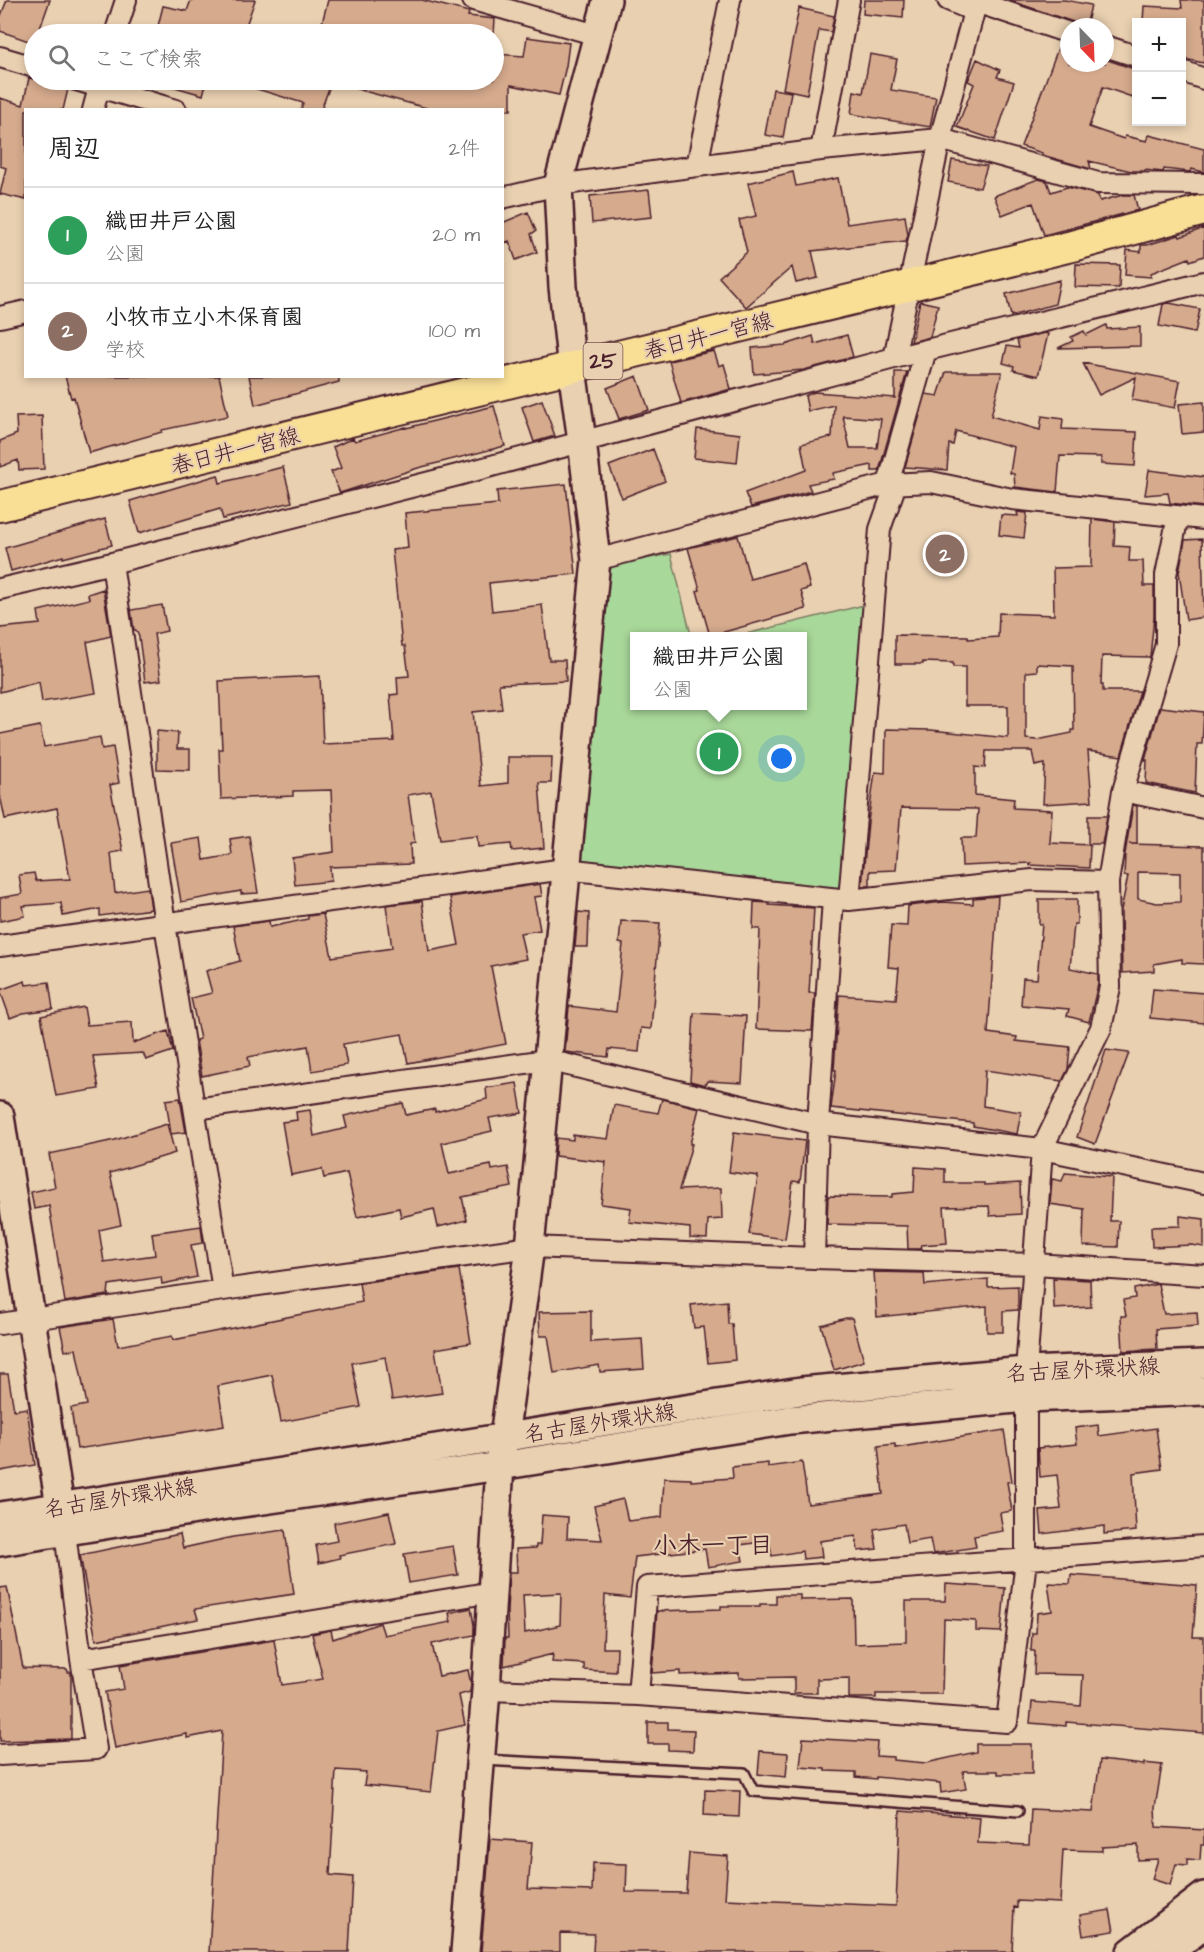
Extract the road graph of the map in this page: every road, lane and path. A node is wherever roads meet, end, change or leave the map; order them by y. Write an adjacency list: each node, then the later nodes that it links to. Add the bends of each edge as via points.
1 (126, 0): 8 (street)
2 (473, 0): 10 (street)
3 (607, 0): 10 (street)
4 (730, 0): 23 (street)
5 (849, 0): 22 (street)
6 (948, 0): 7 (street)
7 (976, 4): 9 (street); 21 (street)
8 (118, 24)
9 (1060, 30)
10 (597, 35): 25 (street)
11 (1114, 49): 12 (street)
12 (1132, 54)
13 (0, 57): 14 (street)
14 (24, 65)
15 (1185, 72): 16 (street)
16 (1204, 79)
17 (98, 90): 19 (street)
18 (120, 90): 20 (street)
19 (94, 108)
20 (170, 108)
21 (940, 139): 22 (street); 24 (street, via 1098,183); 29 (street)
22 (820, 150): 23 (street)
23 (697, 166): 25 (street)
24 (1204, 184)
25 (558, 185): 26 (street); 34 (street)
26 (504, 198)
27 (1204, 210): 29 (main road, 春日井一宮線 / 25)
28 (1204, 282): 32 (street)
29 (910, 285): 33 (street); 34 (main road, 春日井一宮線 / 25)
30 (24, 311): 31 (street)
31 (0, 317)
32 (926, 350): 33 (street); 36 (street)
33 (894, 358): 35 (street)
34 (572, 369): 35 (street); 37 (main road, 春日井一宮線 / 25)
35 (582, 441): 40 (street); 41 (street)
36 (892, 484): 38 (street, via 932,482 1012,499); 40 (street); 47 (street, via 880,529)
37 (0, 506)
38 (1178, 516): 39 (street); 43 (street, via 1166,575 1166,644)
39 (1204, 519)
40 (596, 560): 45 (street)
41 (112, 562): 42 (street); 48 (street)
42 (0, 589)
43 (1123, 791): 44 (street); 46 (street)
44 (1204, 808)
45 (565, 869): 47 (street); 48 (street); 50 (street)
46 (1108, 882): 47 (street, via 1032,880); 54 (street, via 1110,987 1101,1028)
47 (841, 899): 52 (street)
48 (165, 924): 49 (street); 51 (street)
49 (0, 946)
50 (547, 1060): 51 (street); 52 (street); 56 (street)
51 (195, 1109): 60 (street)
52 (818, 1124): 54 (street); 57 (street)
53 (1, 1132): 61 (street)
54 (1042, 1149): 55 (street); 58 (street)
55 (1204, 1183)
56 (530, 1247): 57 (street); 60 (street); 67 (street)
57 (814, 1258): 58 (street)
58 (1035, 1264): 59 (street); 64 (street)
59 (1204, 1275)
60 (223, 1290): 61 (street)
61 (33, 1319): 62 (street); 70 (street)
62 (0, 1324)
63 (1204, 1364): 64 (street, 名古屋外環状線)
64 (1026, 1371): 67 (street, 名古屋外環状線, via 801,1391)
65 (1204, 1391): 66 (street, 名古屋外環状線)
66 (1026, 1398): 68 (street, 名古屋外環状線, via 790,1420); 73 (street)
67 (504, 1437): 68 (street); 70 (street, 名古屋外環状線)
68 (500, 1466): 70 (street, 名古屋外環状線, via 220,1506); 74 (street)
69 (0, 1516): 70 (street, 名古屋外環状線)
70 (62, 1519): 71 (street, 名古屋外環状線); 75 (street)
71 (0, 1542)
72 (1204, 1546): 73 (street)
73 (1026, 1560): 77 (street, via 647,1587); 77 (street, via 1007,1722)
74 (493, 1592): 75 (street); 76 (street)
75 (81, 1659): 78 (street, via 96,1749)
76 (486, 1690): 77 (street); 79 (street)
77 (638, 1695)
78 (0, 1755)
79 (480, 1759): 80 (lane, via 744,1773 753,1791); 83 (street)
80 (1018, 1811)
81 (1204, 1896): 84 (street)
82 (1204, 1925): 85 (street)
83 (465, 1952)
84 (1131, 1952)
85 (1169, 1952)

